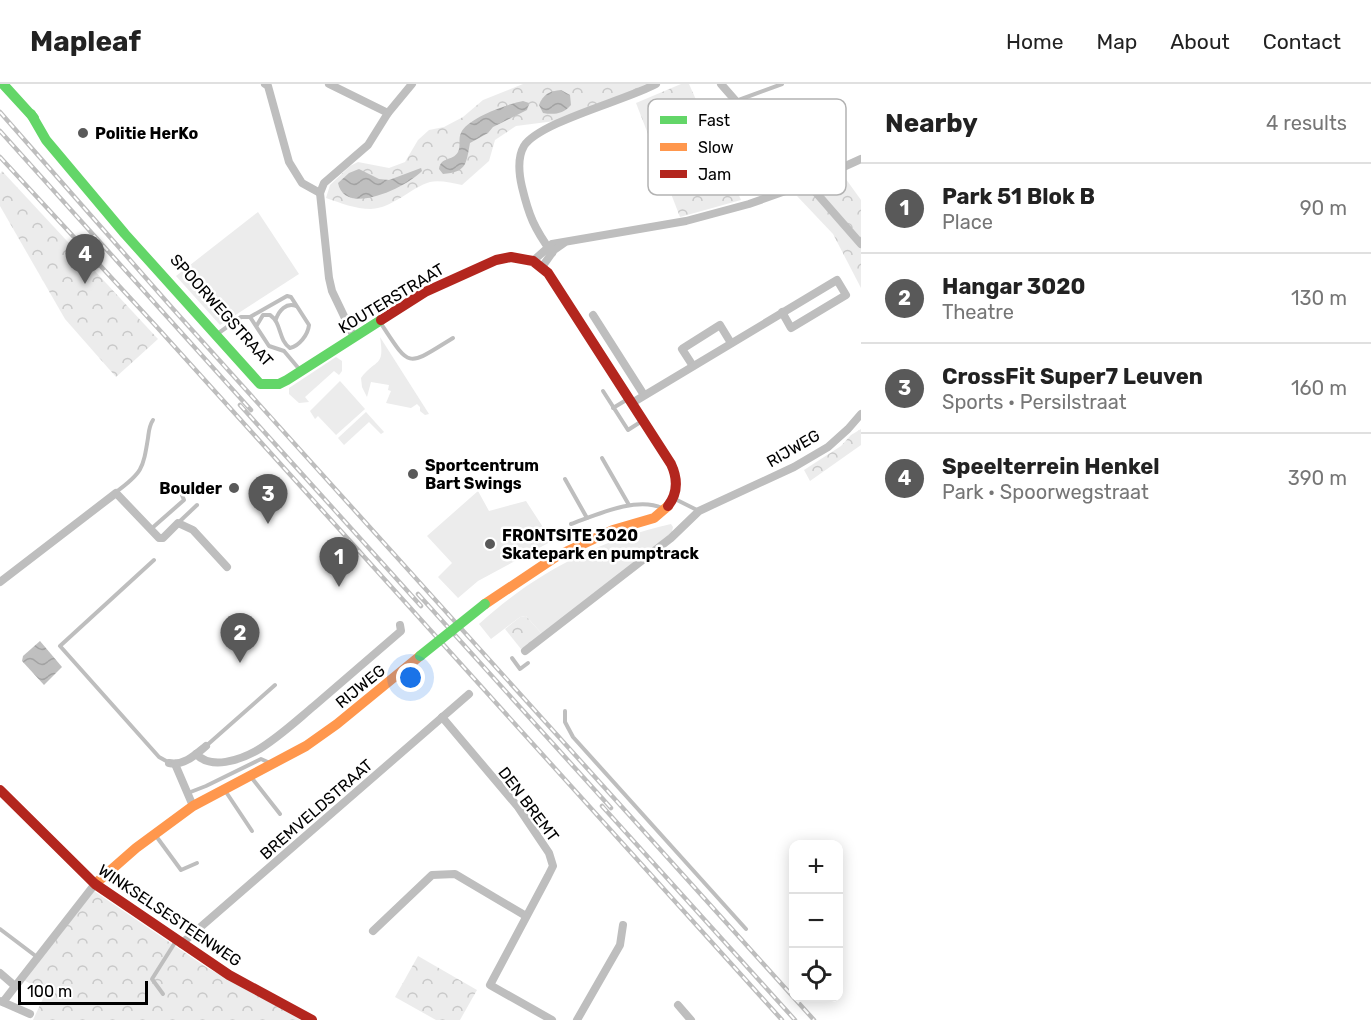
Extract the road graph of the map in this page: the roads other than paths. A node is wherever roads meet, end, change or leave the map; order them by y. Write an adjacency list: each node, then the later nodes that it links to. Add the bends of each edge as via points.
1 (3, 84): 26 (street, SPOORWEGSTRAAT, via 125,234)
2 (329, 84): 10 (street)
3 (412, 84): 10 (street)
4 (656, 84): 17 (street, via 535,135 520,153 529,217)
5 (721, 84): 8 (street)
6 (782, 84): 9 (lane)
7 (268, 85): 13 (street, via 289,162 302,183)
8 (734, 99)
9 (744, 99)
10 (388, 113): 13 (street, via 368,145 324,183)
11 (861, 159): 12 (street)
12 (846, 166)
13 (320, 193): 27 (street, via 332,291)
14 (774, 195): 17 (street, via 686,221 568,240)
15 (818, 195): 16 (street)
16 (861, 244)
17 (550, 250): 18 (street)
18 (537, 264): 24 (street, KOUTERSTRAAT, via 519,257 496,260 433,288); 35 (street, via 552,278)
19 (297, 306): 22 (lane, via 287,296); 23 (lane, via 287,306); 23 (lane, via 309,325 306,335 294,347 287,347)
20 (782, 312): 20 (street, via 837,280 846,295 791,328); 29 (street)
21 (593, 315): 34 (street)
22 (250, 317): 25 (lane); 26 (lane, via 241,317)
23 (276, 319): 25 (lane, via 263,315)
24 (379, 321): 27 (street, KOUTERSTRAAT); 28 (lane, via 402,356 409,359 418,360)
25 (257, 325): 31 (lane, via 269,346 291,356)
26 (218, 335): 32 (street, SPOORWEGSTRAAT, via 254,379 260,384)
27 (354, 337): 31 (street, KOUTERSTRAAT)
28 (453, 338)
29 (731, 344): 30 (street); 30 (street, via 720,325 682,349)
30 (693, 366): 34 (street)
31 (301, 371): 32 (street, KOUTERSTRAAT, via 279,384)
32 (271, 384)
33 (603, 391): 36 (lane)
34 (644, 395): 35 (street)
35 (630, 401): 36 (lane); 39 (street)
36 (613, 408): 39 (lane, via 628,430)
37 (861, 414): 48 (street, RIJWEG, via 828,447)
38 (153, 420): 42 (lane, via 142,468)
39 (643, 421): 44 (street, via 674,471)
40 (602, 458): 46 (lane)
41 (565, 479): 49 (lane)
42 (116, 493): 52 (street); 55 (street)
43 (182, 495): 52 (lane, via 184,500)
44 (674, 499): 47 (street, RIJWEG); 48 (lane)
45 (197, 505): 50 (lane)
46 (629, 505): 47 (lane, via 655,505); 49 (lane)
47 (665, 510): 67 (street, RIJWEG, bridge, via 651,519 581,544 531,571 337,724)
48 (699, 511): 57 (street, via 672,538)
49 (587, 518): 51 (lane)
50 (178, 523): 52 (street, via 162,538); 54 (street, via 193,530)
51 (571, 524)
52 (151, 529)
53 (154, 560): 66 (lane, via 60,646 159,757)
54 (227, 567)
55 (0, 582)
56 (400, 625): 65 (street, via 401,631 256,751 216,764)
57 (525, 651)
58 (512, 658): 59 (lane, via 520,669)
59 (528, 663)
60 (275, 685): 64 (lane)
61 (468, 694): 63 (street, BREMVELDSTRAAT)
62 (565, 711): 81 (lane, via 565,722 573,737)
63 (442, 717): 78 (street, DEN BREMT, via 518,807 549,854 552,866); 83 (street, BREMVELDSTRAAT)
64 (206, 746): 65 (street)
65 (196, 754): 66 (street, via 186,762)
66 (172, 764): 71 (street)
67 (274, 764): 68 (street, RIJWEG); 71 (lane, via 261,759)
68 (251, 777): 70 (street, RIJWEG); 73 (lane)
69 (0, 790): 77 (street, WINKSELSESTEENWEG)
70 (225, 790): 72 (street, RIJWEG); 74 (lane)
71 (188, 793): 72 (street)
72 (193, 807): 75 (street, RIJWEG)
73 (280, 814)
74 (252, 831)
75 (155, 834): 76 (lane, via 181,870); 77 (street, RIJWEG)
76 (197, 863)
77 (95, 884): 83 (street, WINKSELSESTEENWEG); 84 (street)
78 (526, 916): 82 (street, via 455,874 432,875); 92 (street, DEN BREMT, via 490,985)
79 (623, 925): 93 (street, via 620,945)
80 (0, 929): 84 (lane)
81 (746, 929)
82 (373, 931)
83 (179, 942): 87 (lane, via 152,979); 91 (street, WINKSELSESTEENWEG, via 229,975)
84 (37, 957): 86 (street)
85 (0, 973): 86 (street)
86 (15, 986): 88 (street)
87 (163, 994)
88 (1, 1002): 90 (street)
89 (678, 1005): 94 (street)
90 (30, 1014)
91 (312, 1020)
92 (552, 1020)
93 (577, 1020)
94 (691, 1020)

